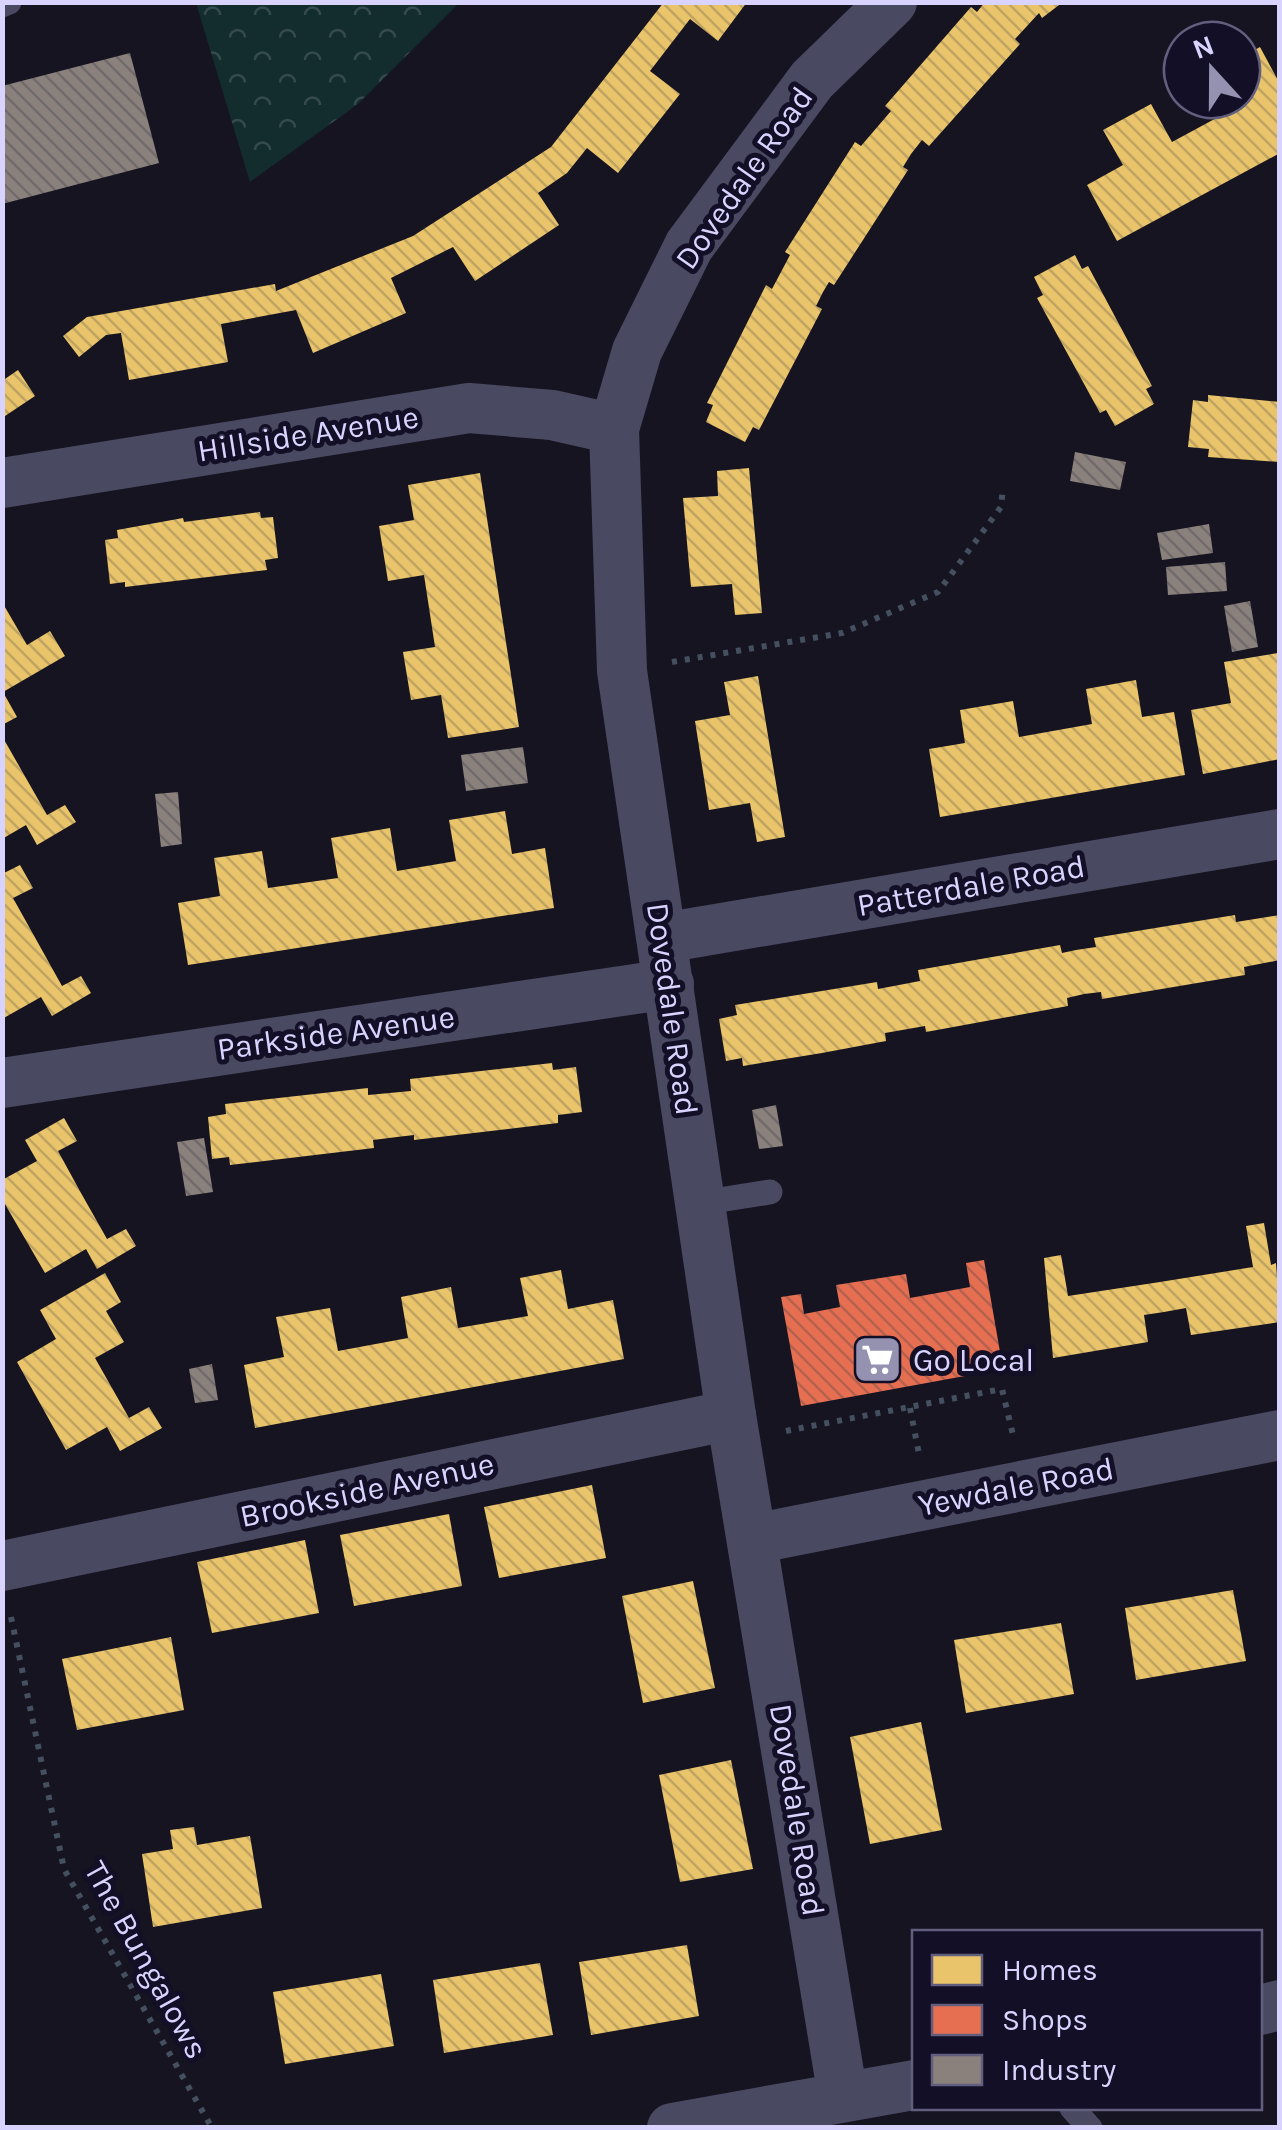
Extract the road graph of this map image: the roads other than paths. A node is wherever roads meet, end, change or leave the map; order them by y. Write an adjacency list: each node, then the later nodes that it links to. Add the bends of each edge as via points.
1 (892, 2): 2 (street, Dovedale Road, via 812,80 689,246 638,350)
2 (614, 429): 3 (street, Hillside Avenue, via 469,408); 5 (street, Dovedale Road, via 622,670)
3 (2, 483)
4 (1280, 834): 5 (street, Patterdale Road)
5 (666, 961): 6 (street, Parkside Avenue); 8 (street, Dovedale Road)
6 (2, 1083)
7 (770, 1192): 8 (lane)
8 (700, 1202): 9 (street, Dovedale Road)
9 (733, 1428): 11 (street, Dovedale Road); 12 (street, Brookside Avenue)
10 (1280, 1435): 11 (street, Yewdale Road)
11 (753, 1539): 14 (street, Dovedale Road)
12 (2, 1566)
13 (912, 2085): 14 (street)
14 (843, 2097): 15 (street)
15 (672, 2128)

